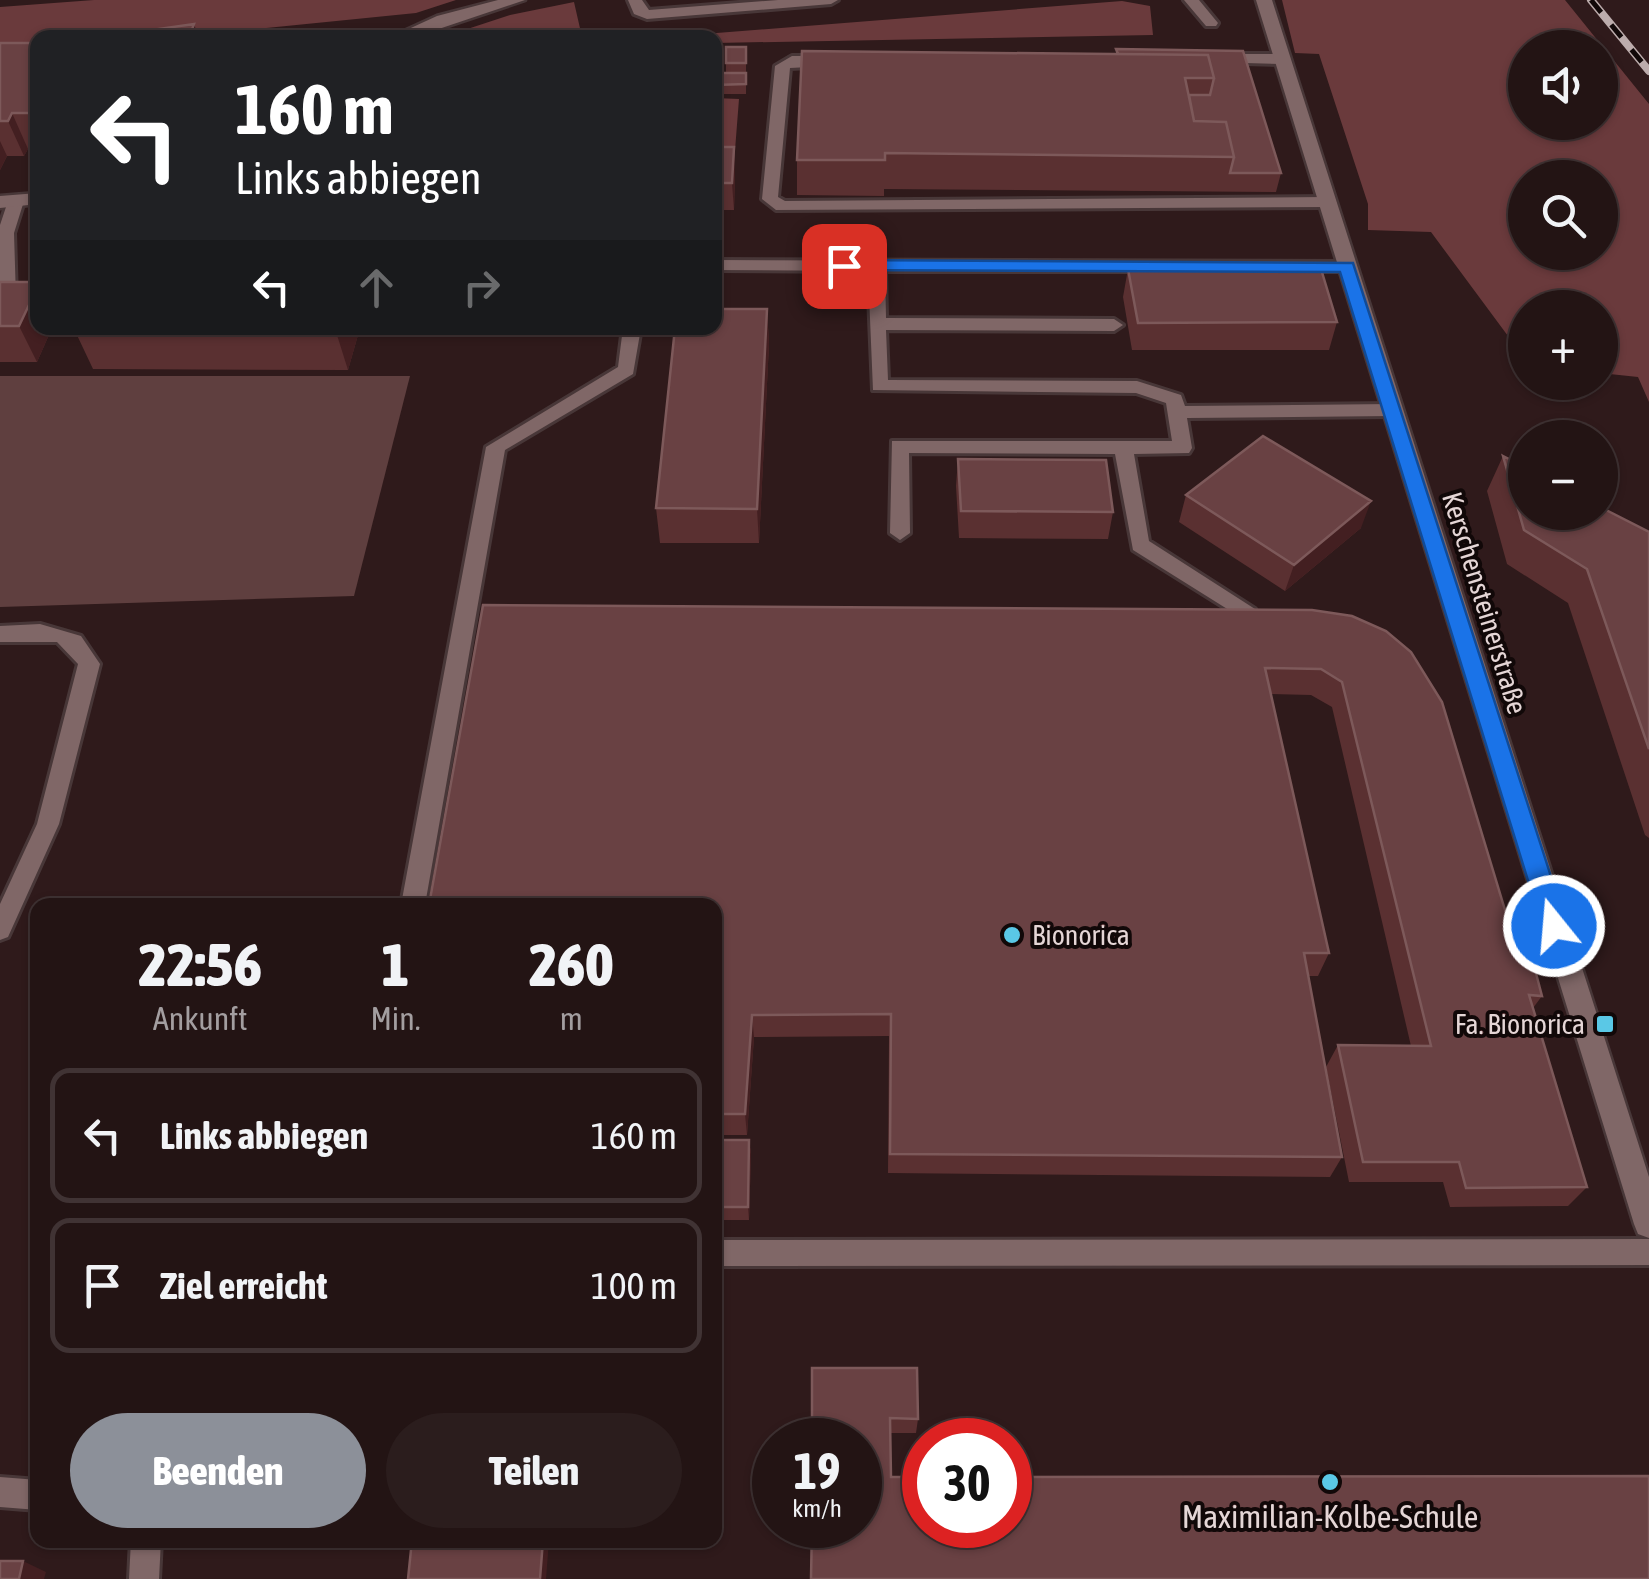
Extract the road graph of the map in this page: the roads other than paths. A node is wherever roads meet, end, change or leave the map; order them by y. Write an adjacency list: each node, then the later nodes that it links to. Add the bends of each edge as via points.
1 (517, 0): 7 (street)
2 (635, 0): 3 (lane, via 647,15)
3 (831, 0)
4 (1191, 0): 6 (lane)
5 (1264, 0): 9 (street, Kerschensteinerstraße)
6 (1211, 24)
7 (417, 30)
8 (1190, 59): 9 (lane)
9 (1282, 59): 12 (street, Kerschensteinerstraße)
10 (852, 61): 12 (lane, via 783,66 772,202)
11 (8, 201): 16 (lane)
12 (1327, 202): 15 (street, Kerschensteinerstraße)
13 (722, 265): 14 (lane)
14 (876, 266): 15 (lane); 17 (lane)
15 (1347, 267): 20 (street, Kerschensteinerstraße)
16 (7, 298)
17 (877, 324): 18 (lane); 21 (lane, via 878,386 1137,387 1174,399)
18 (1114, 325)
19 (631, 335): 26 (lane, via 627,370 496,448)
20 (1392, 410): 21 (lane); 28 (street, Kerschensteinerstraße)
21 (1177, 412): 22 (lane, via 1182,448)
22 (1123, 448): 23 (lane, via 899,446); 24 (lane, via 1140,545)
23 (900, 533)
24 (1248, 614)
25 (0, 634): 27 (lane, via 65,635 82,645 89,664 48,824)
26 (414, 898)
27 (0, 930)
28 (1649, 1224)
29 (1649, 1252): 30 (lane)
30 (722, 1253)
31 (0, 1492): 32 (lane)
32 (30, 1494)
33 (146, 1548): 34 (lane)
34 (144, 1579)

